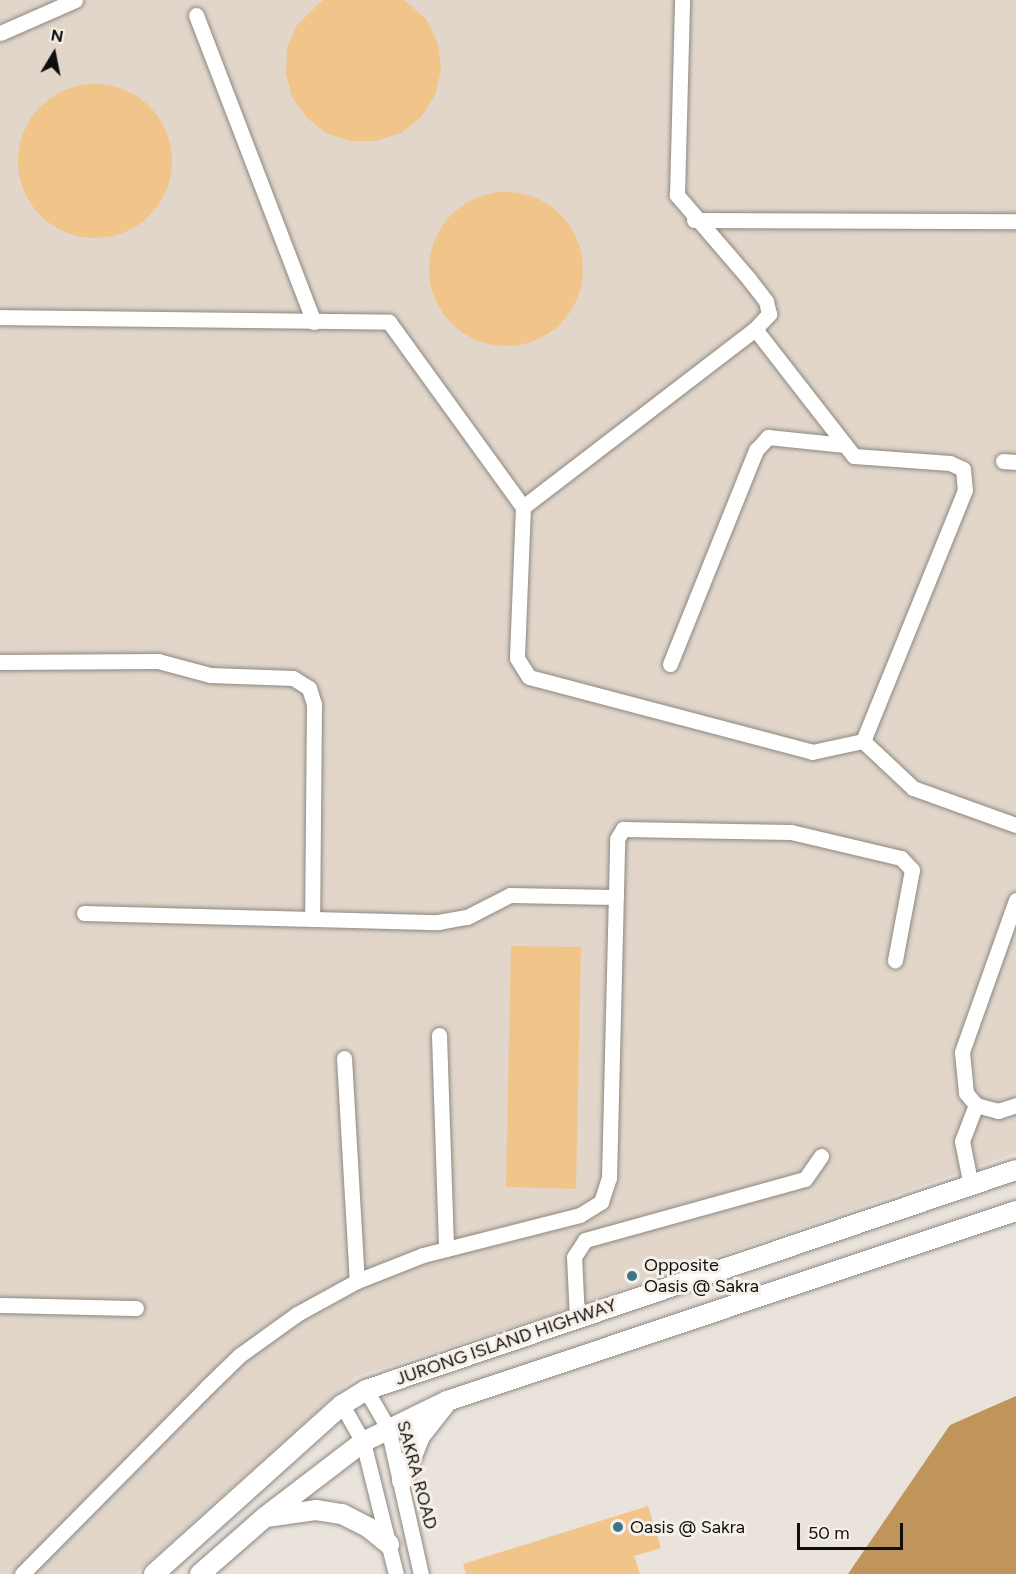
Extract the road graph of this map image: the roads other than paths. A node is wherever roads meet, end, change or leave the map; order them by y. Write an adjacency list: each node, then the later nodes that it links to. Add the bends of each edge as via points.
1 (75, 0): 4 (street)
2 (682, 0): 5 (street, via 676,188 680,202)
3 (196, 15): 8 (street)
4 (0, 33)
5 (694, 220): 6 (street); 9 (street, via 766,301 769,314)
6 (1016, 221)
7 (0, 317): 8 (street)
8 (314, 322): 11 (street, via 388,322)
9 (755, 329): 10 (street); 11 (street)
10 (845, 445): 13 (street, via 768,437 756,450); 14 (street, via 854,456 950,463 963,469 965,490)
11 (523, 507): 14 (street, via 517,658 529,677 812,752)
12 (0, 662): 19 (street, via 158,661 210,675 294,678 309,688 314,704)
13 (670, 664)
14 (863, 741): 15 (street, via 913,788)
15 (1016, 825)
16 (616, 897): 19 (street, via 510,896 454,921); 20 (street, via 617,838 623,829 809,834 901,858 911,865); 29 (street, via 609,1178 605,1193 595,1208 580,1215)
17 (1016, 900): 23 (street, via 962,1045 966,1093)
18 (84, 913): 19 (street)
19 (312, 919)
20 (895, 960)
21 (439, 1035): 29 (street)
22 (344, 1058): 30 (street)
23 (976, 1105): 24 (street, via 998,1111); 27 (street, via 962,1141)
24 (1016, 1105)
25 (821, 1156): 33 (street, via 805,1179 585,1240 574,1257)
26 (1016, 1170): 27 (main road, JURONG ISLAND HIGHWAY)
27 (970, 1186): 33 (main road, JURONG ISLAND HIGHWAY)
28 (1016, 1211): 35 (main road, JURONG ISLAND HIGHWAY)
29 (446, 1249): 30 (street)
30 (357, 1281): 42 (street, via 297,1314 240,1355)
31 (0, 1305): 32 (street)
32 (136, 1308)
33 (577, 1318): 34 (main road, JURONG ISLAND HIGHWAY)
34 (366, 1390): 36 (main road, JURONG ISLAND HIGHWAY); 37 (street, SAKRA ROAD)
35 (447, 1401): 37 (main road, JURONG ISLAND HIGHWAY); 39 (main road, via 420,1436)
36 (342, 1405): 38 (street); 43 (main road, JURONG ISLAND HIGHWAY)
37 (388, 1428): 38 (main road, JURONG ISLAND HIGHWAY); 39 (street, SAKRA ROAD)
38 (363, 1442): 40 (main road, JURONG ISLAND HIGHWAY); 41 (street)
39 (402, 1481): 46 (street, SAKRA ROAD)
40 (265, 1517): 41 (main road, via 316,1510 342,1514); 44 (main road, JURONG ISLAND HIGHWAY)
41 (389, 1544): 45 (street)
42 (22, 1574)
43 (154, 1574)
44 (200, 1574)
45 (396, 1574)
46 (421, 1574)

